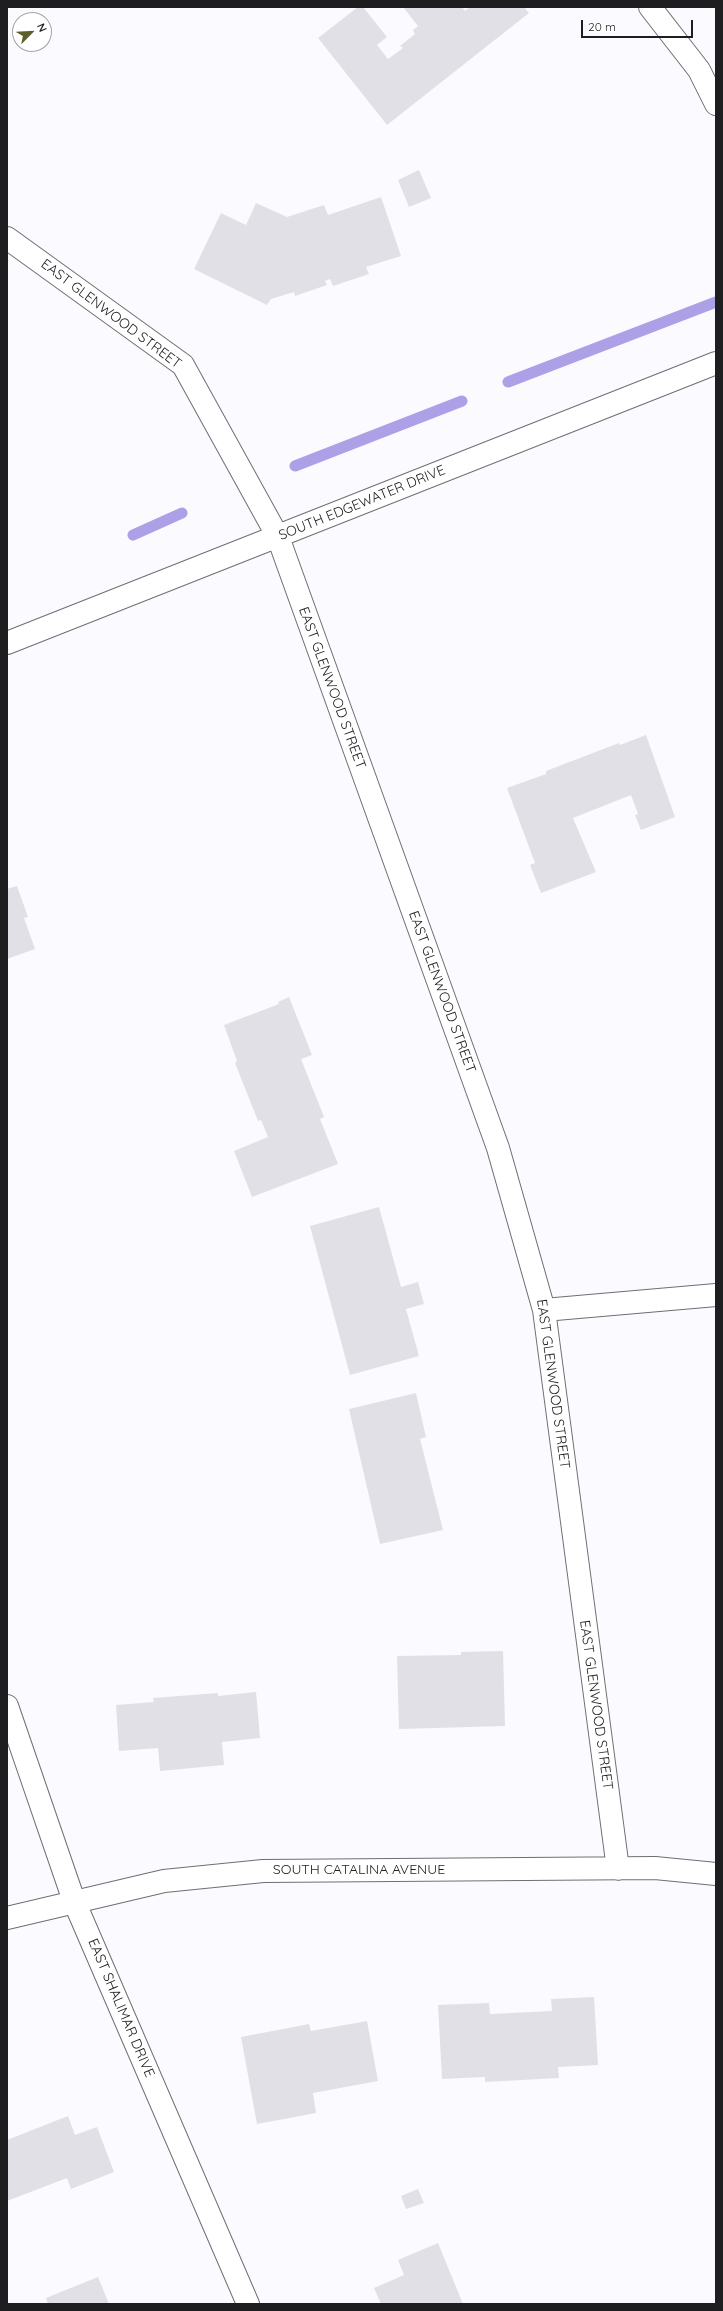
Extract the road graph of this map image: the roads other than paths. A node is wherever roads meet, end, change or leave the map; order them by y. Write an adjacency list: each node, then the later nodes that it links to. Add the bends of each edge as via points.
1 (650, 7): 2 (street, via 699,70)
2 (716, 104)
3 (7, 238): 5 (street, EAST GLENWOOD STREET, via 183,365)
4 (716, 363): 5 (street, SOUTH EDGEWATER DRIVE)
5 (278, 537): 6 (street, SOUTH EDGEWATER DRIVE); 8 (street, EAST GLENWOOD STREET, via 498,1148)
6 (7, 643)
7 (716, 1295): 8 (street)
8 (544, 1310): 10 (street, EAST GLENWOOD STREET)
9 (7, 1706): 12 (street, EAST SHALIMAR DRIVE)
10 (618, 1869): 11 (street, SOUTH CATALINA AVENUE, via 655,1868); 12 (street, SOUTH CATALINA AVENUE, via 263,1871 164,1881)
11 (716, 1874)
12 (74, 1901): 13 (street, SOUTH CATALINA AVENUE); 14 (street, EAST SHALIMAR DRIVE)
13 (7, 1918)
14 (248, 2304)

